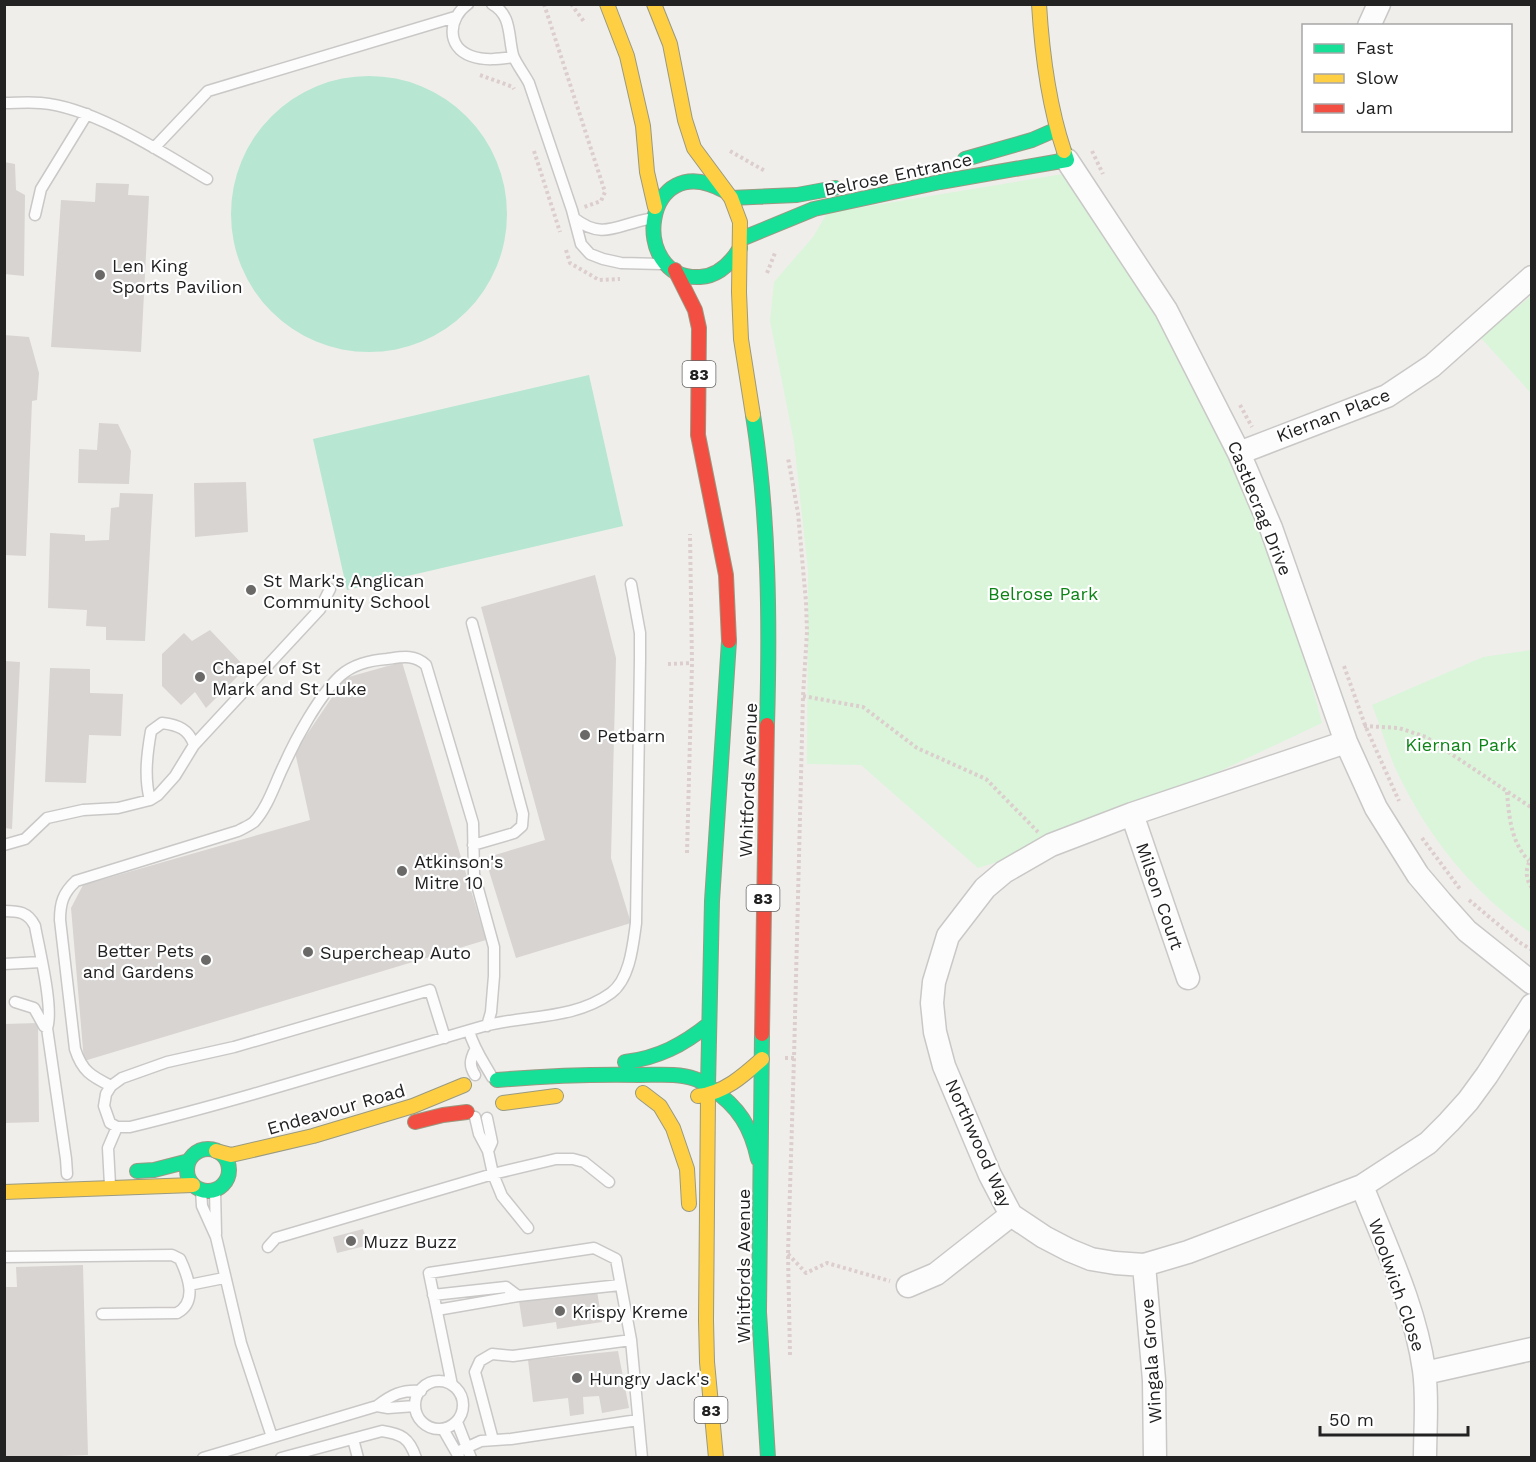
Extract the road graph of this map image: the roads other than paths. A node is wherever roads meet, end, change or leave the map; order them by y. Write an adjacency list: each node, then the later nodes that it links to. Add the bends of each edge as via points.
1 (468, 4): 7 (lane)
2 (492, 4): 9 (lane, via 507,21)
3 (608, 4): 19 (main road, Whitfords Avenue / 83, via 627,56 640,110)
4 (654, 4): 18 (main road, Whitfords Avenue / 83, via 670,44 682,110 694,148)
5 (1039, 4): 12 (main road, Castlecrag Drive, via 1042,59)
6 (1379, 4): 8 (street)
7 (455, 17): 9 (lane, via 453,35 462,51 487,59); 13 (lane, via 208,91)
8 (1370, 24)
9 (513, 57): 21 (lane, via 529,83)
10 (4, 104): 11 (lane, via 43,103)
11 (87, 114): 13 (lane); 20 (lane, via 42,189)
12 (1055, 130): 14 (main road, Castlecrag Drive); 15 (main road, Belrose Entrance)
13 (154, 148): 16 (lane)
14 (1067, 160): 22 (main road, Belrose Entrance, via 814,209); 25 (street, Castlecrag Drive, via 1166,310)
15 (947, 164)
16 (207, 179)
17 (845, 186): 18 (main road, Belrose Entrance, via 796,195)
18 (728, 195): 19 (main road, via 715,185 691,182 668,191); 22 (main road, Whitfords Avenue / 83, via 740,222)
19 (654, 213): 21 (lane, via 605,231 585,227); 23 (main road, Whitfords Avenue / 83, via 655,242)
20 (35, 214)
21 (573, 214): 23 (lane, via 581,244 590,254 621,263)
22 (741, 244): 23 (main road, via 737,256 714,275 693,276); 48 (main road, Whitfords Avenue / 83, via 741,339 759,452 766,535 768,695)
23 (671, 267): 42 (main road, Whitfords Avenue / 83, via 695,310 699,328 698,435 726,575 729,634 712,902)
24 (1532, 277): 25 (street, Kiernan Place, via 1432,366 1387,396)
25 (1239, 453): 29 (street, Castlecrag Drive, via 1271,528)
26 (631, 584): 43 (lane, via 640,633 636,922 624,976 612,993 590,1005)
27 (330, 589): 30 (lane, via 320,609)
28 (472, 623): 34 (lane, via 523,814 522,826 514,833)
29 (1346, 742): 32 (street, Northwood Way); 39 (street, Castlecrag Drive, via 1376,808 1418,875 1467,931)
30 (194, 746): 31 (lane, via 175,776); 31 (lane, via 191,736 180,726 162,723 151,731 147,786)
31 (150, 800): 33 (lane, via 47,818 25,839)
32 (1132, 813): 38 (street, Milson Court); 75 (street, Northwood Way, via 1051,845 1004,872 985,888 948,936 934,982 935,1032 944,1066 990,1176)
33 (4, 844)
34 (473, 846): 43 (lane, via 474,874 494,947 495,976); 53 (lane, via 473,823 426,665 409,657 382,659 359,664 341,675 322,698 288,755 253,823 76,881 66,890 60,904 60,920 75,1049 80,1065)
35 (4, 911): 36 (lane, via 24,912 30,917)
36 (41, 962): 37 (lane); 44 (lane)
37 (4, 964)
38 (1188, 978)
39 (1532, 983)
40 (15, 1002): 44 (lane, via 34,1008)
41 (1532, 1005): 71 (street, Northwood Way, via 1487,1075 1449,1122 1428,1143)
42 (709, 1024): 51 (main road, via 662,1055 632,1062 535,1070); 54 (main road, Whitfords Avenue / 83)
43 (487, 1026): 45 (lane)
44 (47, 1028): 67 (lane)
45 (469, 1031): 46 (lane); 47 (lane)
46 (445, 1038): 53 (lane, via 430,990 234,1047 167,1062 122,1078); 61 (lane, via 176,1116)
47 (475, 1050): 49 (lane, via 470,1059); 50 (lane)
48 (762, 1059): 54 (main road, via 739,1079); 64 (main road, Whitfords Avenue / 83)
49 (476, 1076): 50 (main road); 52 (main road)
50 (495, 1078): 51 (main road); 58 (main road, via 504,1091)
51 (527, 1079): 54 (main road, via 554,1075 677,1075 697,1080)
52 (464, 1085): 59 (main road, via 461,1099); 62 (main road, Endeavour Road, via 413,1106 313,1136 231,1155)
53 (111, 1086): 61 (lane, via 104,1106 110,1123)
54 (710, 1091): 57 (main road); 64 (main road, via 727,1099 743,1118); 89 (main road, Whitfords Avenue / 83)
55 (574, 1094): 58 (main road)
56 (664, 1094): 76 (main road, via 638,1093 660,1106 673,1128 687,1169)
57 (684, 1095)
58 (503, 1103): 59 (main road, via 500,1110)
59 (476, 1116): 60 (main road, Endeavour Road, via 443,1115); 68 (lane, via 492,1142 488,1151)
60 (402, 1126)
61 (117, 1127): 65 (lane)
62 (216, 1151): 63 (main road, via 200,1151); 69 (main road, via 226,1162)
63 (189, 1161): 65 (main road, via 153,1170); 72 (main road, via 188,1176)
64 (761, 1169): 115 (main road, Whitfords Avenue / 83, via 759,1312)
65 (104, 1172): 73 (lane)
66 (245, 1172): 69 (main road)
67 (66, 1173)
68 (493, 1174): 70 (lane, via 573,1159 584,1162); 77 (lane, via 502,1196); 78 (lane, via 276,1238)
69 (227, 1178): 72 (main road, via 223,1184)
70 (609, 1182)
71 (1362, 1186): 80 (street, Northwood Way, via 1188,1252); 93 (street, Woolwich Close, via 1419,1339)
72 (203, 1188): 73 (main road); 81 (lane, via 216,1204 216,1237)
73 (110, 1189): 74 (main road)
74 (4, 1192)
75 (1011, 1215): 80 (street, Northwood Way, via 1069,1250 1114,1263); 84 (street, via 936,1274)
76 (689, 1218)
77 (528, 1228)
78 (268, 1247)
79 (4, 1257): 82 (lane, via 172,1255 180,1259)
80 (1143, 1265): 116 (street, Wingala Grove, via 1154,1380)
81 (224, 1278): 82 (lane); 101 (lane)
82 (189, 1285): 90 (lane, via 189,1300 185,1309 177,1313)
83 (620, 1285): 86 (lane, via 616,1259 594,1248 429,1273); 87 (lane); 91 (lane)
84 (908, 1286)
85 (692, 1287): 89 (main road)
86 (434, 1295): 87 (lane, via 506,1287); 88 (lane)
87 (518, 1296): 88 (lane)
88 (437, 1310): 94 (lane, via 449,1370)
89 (706, 1310): 114 (main road, Whitfords Avenue / 83)
90 (102, 1314)
91 (631, 1340): 98 (lane); 103 (lane, via 486,1356 475,1372)
92 (1532, 1349): 93 (street)
93 (1425, 1373): 117 (street, Woolwich Close)
94 (448, 1384): 95 (lane, via 431,1383); 99 (lane, via 463,1402)
95 (421, 1391): 96 (lane, via 389,1396); 97 (lane)
96 (377, 1406): 97 (lane); 101 (lane)
97 (415, 1406): 100 (lane, via 424,1424)
98 (638, 1420): 103 (lane); 107 (lane)
99 (457, 1422): 100 (lane); 104 (lane)
100 (443, 1429): 105 (lane)
101 (272, 1437): 108 (lane)
102 (353, 1439): 106 (lane); 110 (lane); 111 (lane, via 381,1431 395,1433 406,1438)
103 (492, 1440): 104 (lane)
104 (467, 1446): 105 (lane); 112 (lane)
105 (458, 1455)
106 (295, 1456): 109 (lane)
107 (642, 1457): 113 (lane)
108 (203, 1458)
109 (281, 1458)
110 (358, 1458)
111 (416, 1458)
112 (471, 1458)
113 (630, 1458)
114 (716, 1458)
115 (768, 1458)
116 (1155, 1458)
117 (1425, 1458)

